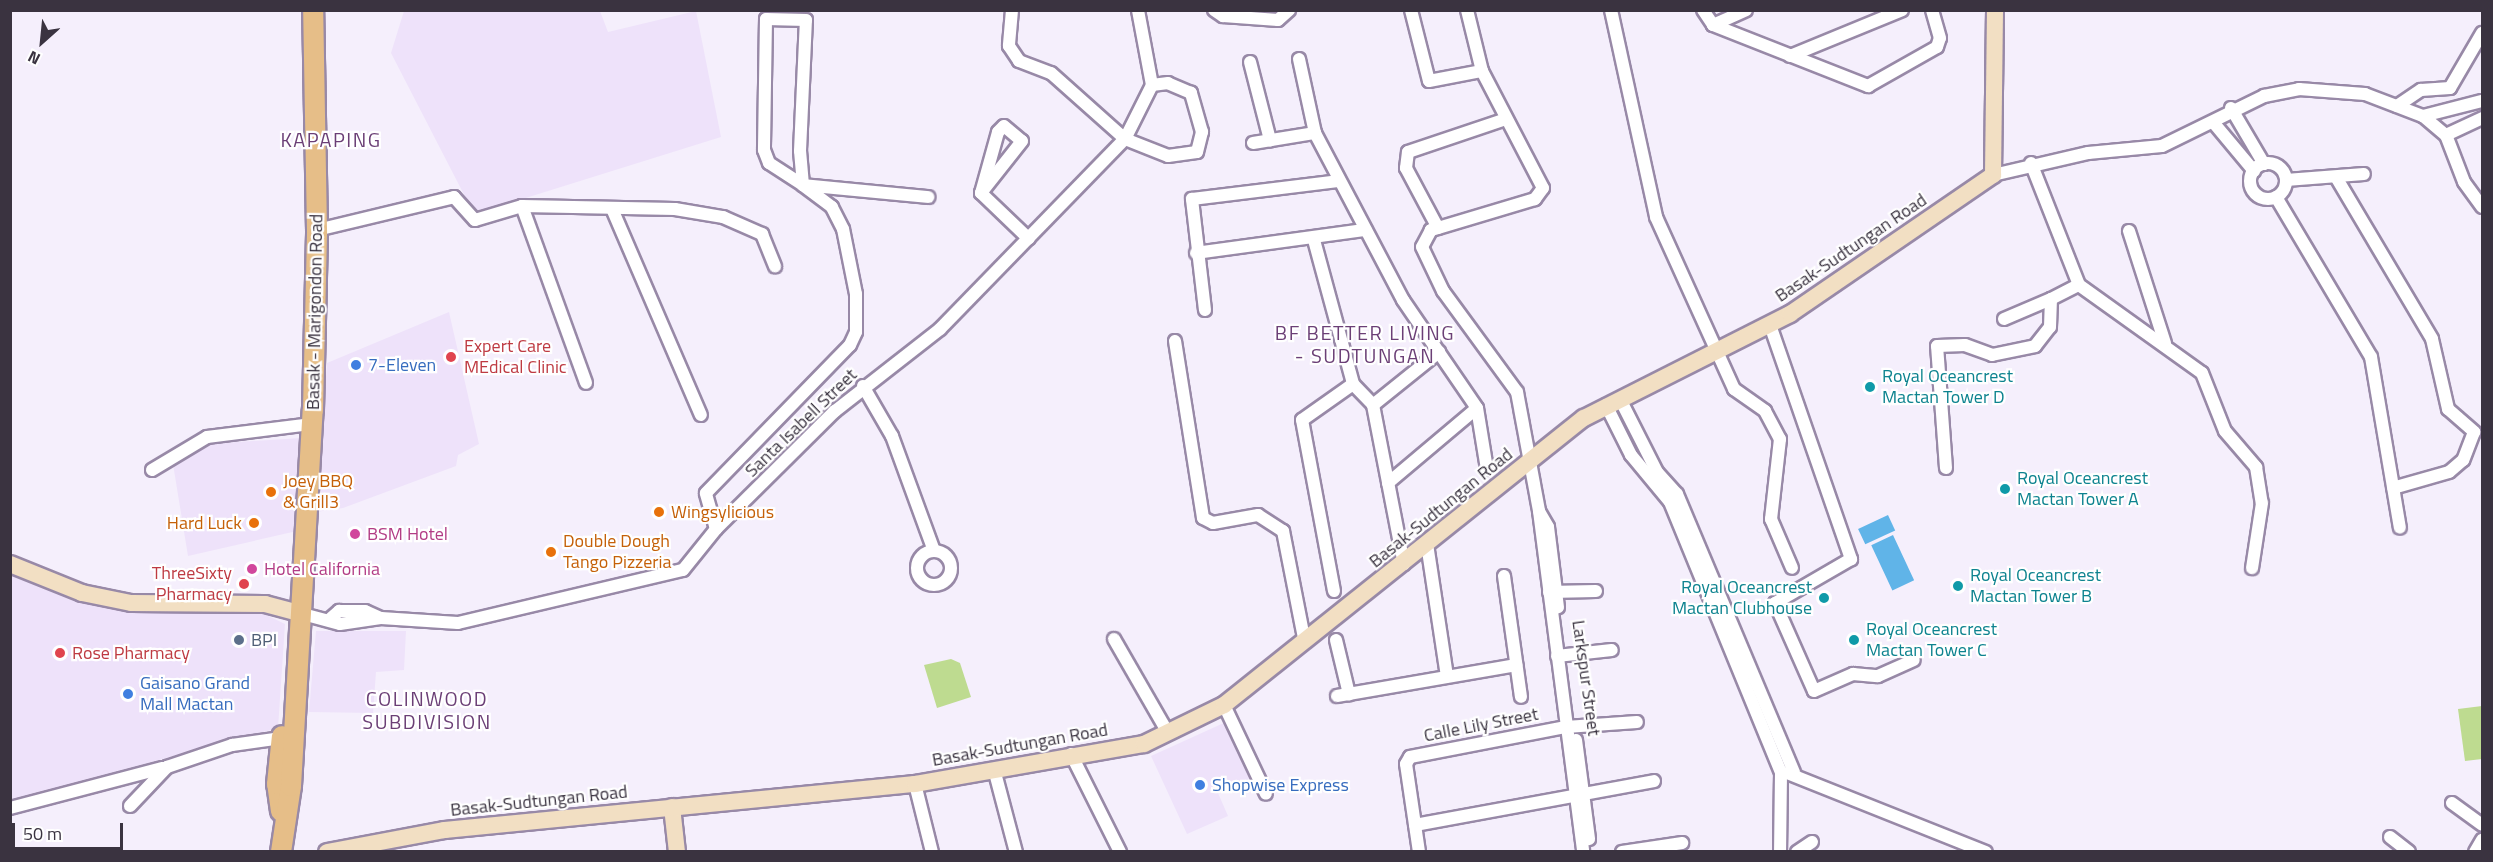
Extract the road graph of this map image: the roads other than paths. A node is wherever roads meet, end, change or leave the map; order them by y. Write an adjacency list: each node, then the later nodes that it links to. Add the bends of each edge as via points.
1 (313, 10): 48 (main road, Basak - Marigondon Road)
2 (1012, 10): 30 (street, via 1011,55 1052,73)
3 (1138, 10): 20 (street)
4 (1214, 10): 5 (street, via 1223,16 1278,20)
5 (1289, 10)
6 (1411, 10): 19 (street, via 1429,81)
7 (1467, 10): 19 (street)
8 (1611, 10): 62 (street, via 1656,217)
9 (1703, 10): 14 (street)
10 (1746, 10): 14 (street)
11 (1902, 10): 16 (street)
12 (1932, 10): 16 (street, via 1940,38 1936,47 1873,84)
13 (1995, 10): 36 (street)
14 (1713, 25): 16 (street)
15 (2482, 33): 22 (street, via 2450,88 2421,90)
16 (1790, 56)
17 (1299, 59): 28 (street)
18 (1250, 62): 31 (street)
19 (1482, 71): 26 (street)
20 (1152, 86): 30 (street, Santa Isabell Street); 30 (street, via 1168,83 1191,93 1202,145 1197,152 1168,156)
21 (2482, 101): 24 (street)
22 (2397, 106): 23 (street, Basak-Sudtungan Road, via 2365,94 2299,90); 24 (street, Basak-Sudtungan Road)
23 (2231, 108): 27 (street, Basak-Sudtungan Road); 34 (street)
24 (2423, 116): 29 (street, Basak-Sudtungan Road)
25 (2482, 118): 29 (street)
26 (1506, 119): 47 (street, via 1408,152 1406,168); 47 (street, via 1543,188 1535,199)
27 (2213, 122): 33 (street, Basak-Sudtungan Road, via 2162,146); 34 (street)
28 (1315, 133): 31 (street); 39 (street)
29 (2446, 135): 45 (street, Basak-Sudtungan Road, via 2464,182)
30 (1125, 139): 51 (street, Santa Isabell Street)
31 (1270, 140): 32 (street)
32 (1253, 143)
33 (2031, 163): 36 (street, Basak-Sudtungan Road); 55 (street)
34 (2259, 167): 38 (street, via 2282,169); 43 (street, via 2255,193)
35 (2364, 174): 37 (street)
36 (1993, 175): 59 (street, Basak-Sudtungan Road)
37 (2336, 177): 38 (street); 77 (street, via 2432,339 2448,409 2474,432 2463,460 2449,472)
38 (2286, 180): 43 (street)
39 (1338, 181): 49 (street); 53 (street, via 1192,199)
40 (803, 185): 40 (street, via 800,151 806,20 766,19 764,150 769,163); 42 (street); 79 (street, via 832,207 843,230 856,294 856,332 850,345 706,494)
41 (981, 193): 41 (street, via 1022,141 1017,132 1004,126 998,132); 51 (street)
42 (928, 197)
43 (2276, 197): 77 (street, via 2371,357)
44 (522, 206): 46 (street); 48 (street, via 476,220 454,197); 64 (street)
45 (2482, 207)
46 (613, 210): 54 (street, via 675,208 723,217 762,234); 70 (street)
47 (1438, 228): 72 (street, Larkspur Street, via 1422,247 1426,260 1517,392)
48 (317, 230): 71 (main road, Basak - Marigondon Road)
49 (1365, 230): 52 (street); 63 (street)
50 (2129, 231): 61 (street)
51 (1029, 240): 66 (street, Santa Isabell Street, via 940,329)
52 (1314, 240): 53 (street); 65 (street)
53 (1196, 252): 57 (street)
54 (775, 266)
55 (2079, 285): 56 (street); 61 (street)
56 (2051, 299): 58 (street); 73 (street, via 2050,327 2035,346 1992,355 1965,345 1937,346)
57 (1205, 310)
58 (2004, 319)
59 (1770, 325): 62 (street, Basak-Sudtungan Road); 97 (street, via 1851,559 1775,603 1814,691 1853,674 1878,676)
60 (1175, 341): 92 (street, via 1203,518 1213,523 1258,515 1283,531)
61 (2165, 343): 85 (street, via 2202,372 2225,431 2256,467 2262,503)
62 (1717, 351): 67 (street, Basak-Sudtungan Road); 84 (street, via 1734,389 1765,411 1780,439 1771,519)
63 (1439, 352): 68 (street); 69 (street)
64 (586, 382)
65 (1353, 384): 68 (street); 88 (street, via 1302,420)
66 (863, 386): 79 (street, Santa Isabell Street); 81 (street, via 892,436)
67 (1613, 402): 72 (street, Basak-Sudtungan Road); 87 (street, via 1652,475 1677,494)
68 (1373, 405): 76 (street)
69 (1477, 408): 74 (street); 76 (street)
70 (701, 415)
71 (312, 424): 75 (street, via 207,437); 91 (main road, Basak - Marigondon Road)
72 (1527, 462): 80 (street, Basak-Sudtungan Road); 90 (street, Larkspur Street, via 1539,512 1548,527)
73 (1946, 468)
74 (1487, 469)
75 (152, 470)
76 (1388, 483): 83 (street)
77 (2393, 488): 78 (street)
78 (2400, 528)
79 (716, 529): 91 (street, Santa Isabell Street, via 674,574 458,623 381,618 365,611 339,611 331,618)
80 (1427, 544): 83 (street, Basak-Sudtungan Road); 99 (street)
81 (934, 550)
82 (10, 564): 91 (street, via 82,593 131,603 265,604)
83 (1404, 564): 92 (street, Basak-Sudtungan Road)
84 (1792, 568)
85 (2252, 568)
86 (1504, 576): 98 (street)
87 (1713, 587): 109 (street); 110 (street)
88 (1334, 591)
89 (1596, 591): 90 (street)
90 (1552, 592): 96 (street, Larkspur Street)
91 (299, 613): 105 (main road, Basak - Marigondon Road, via 290,632); 119 (main road, Basak - Marigondon Road, via 291,786)
92 (1304, 638): 101 (street, Basak-Sudtungan Road)
93 (1114, 639): 104 (street)
94 (1336, 640): 99 (street, via 1343,695)
95 (1612, 650): 96 (street)
96 (1561, 656): 103 (street, Larkspur Street)
97 (1914, 660)
98 (1516, 665): 99 (street); 100 (street)
99 (1447, 677)
100 (1521, 696)
101 (1224, 705): 104 (street, Basak-Sudtungan Road); 114 (street)
102 (1637, 722): 103 (street, Calle Lily Street)
103 (1570, 727): 113 (street, Larkspur Street); 120 (street, Calle Lily Street, via 1410,757 1406,764)
104 (1168, 733): 106 (street, Basak-Sudtungan Road, via 1144,744)
105 (282, 738): 107 (street, via 232,745); 119 (main road, Basak - Marigondon Road, via 277,784)
106 (1071, 754): 108 (street, Basak-Sudtungan Road); 132 (street)
107 (167, 767): 116 (street); 118 (street)
108 (994, 769): 112 (street, Basak-Sudtungan Road); 131 (street)
109 (1794, 772): 110 (street); 126 (street)
110 (1781, 773): 137 (street)
111 (1654, 781): 113 (street)
112 (915, 784): 117 (street, Basak-Sudtungan Road); 130 (street)
113 (1579, 792): 120 (street); 134 (street, Larkspur Street); 135 (street, Larkspur Street)
114 (1266, 794)
115 (2452, 803): 121 (street)
116 (130, 806)
117 (672, 807): 128 (street, Basak-Sudtungan Road, via 445,830); 129 (street)
118 (10, 808)
119 (283, 823): 127 (main road, Basak - Marigondon Road)
120 (1414, 825): 133 (street)
121 (2482, 825)
122 (2390, 837): 140 (street)
123 (2482, 840): 141 (street)
124 (1812, 842): 138 (street)
125 (1682, 843): 136 (street)
126 (1961, 849): 139 (street)
127 (281, 852)
128 (327, 852)
129 (677, 852)
130 (932, 852)
131 (1016, 852)
132 (1120, 852)
133 (1419, 852)
134 (1583, 852)
135 (1590, 852)
136 (1622, 852)
137 (1780, 852)
138 (1797, 852)
139 (1986, 852)
140 (2409, 852)
141 (2475, 852)

